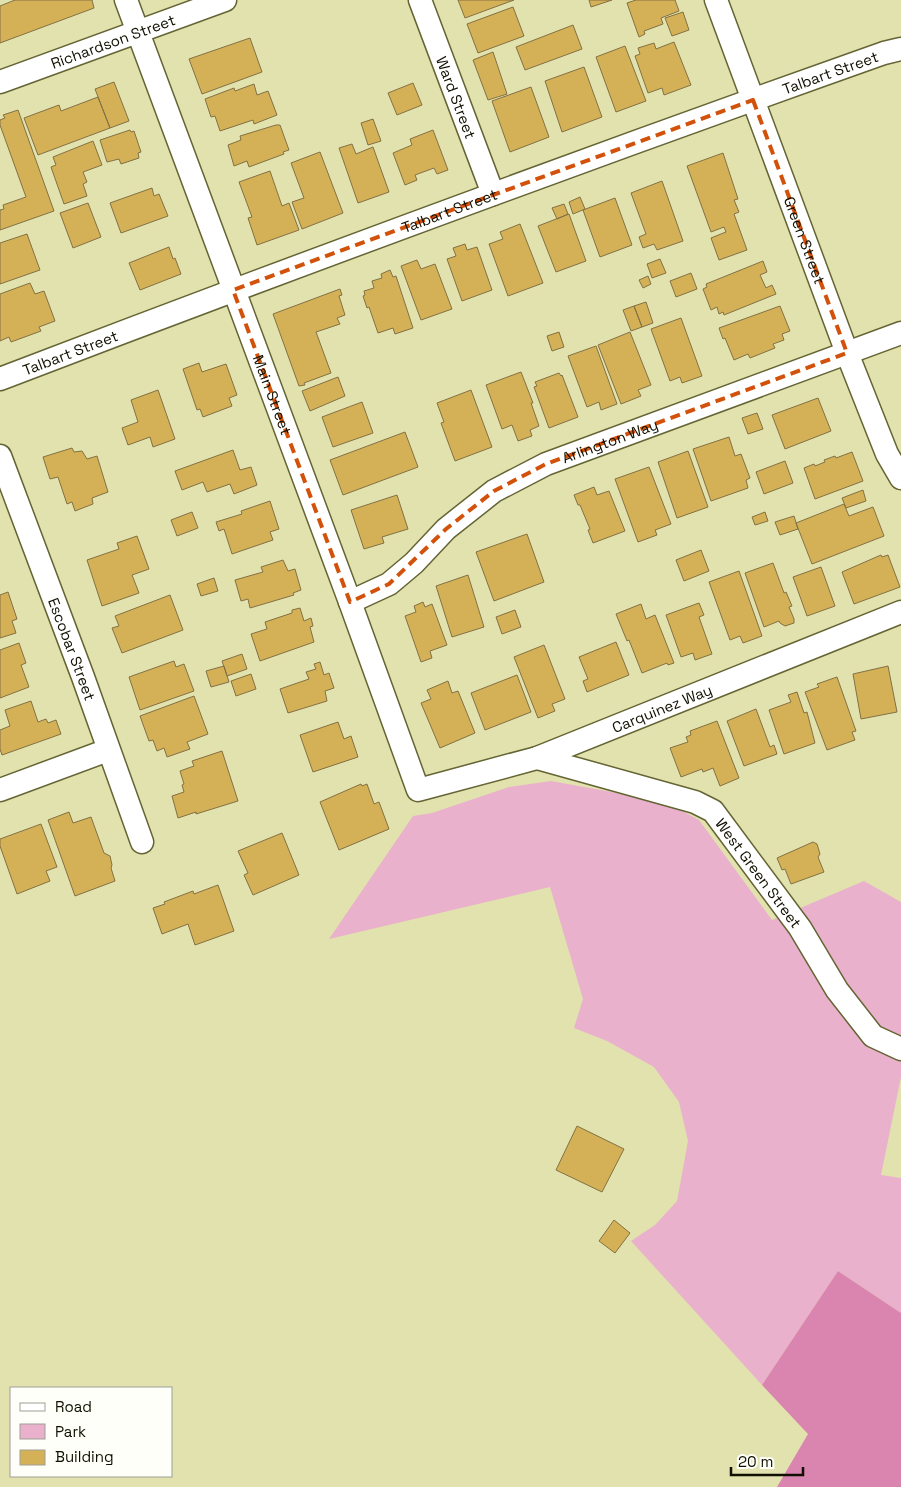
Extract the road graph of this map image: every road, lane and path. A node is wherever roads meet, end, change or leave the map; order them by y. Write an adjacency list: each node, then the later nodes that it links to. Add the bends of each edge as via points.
1 (126, 0): 5 (street, Main Street)
2 (225, 0): 5 (street, Richardson Street)
3 (420, 0): 9 (street, Ward Street)
4 (716, 0): 8 (street, Green Street)
5 (138, 32): 7 (street, Richardson Street); 10 (street, Main Street)
6 (901, 49): 8 (street, Talbart Street)
7 (0, 82)
8 (752, 100): 9 (street, Talbart Street); 12 (street, Green Street)
9 (493, 194): 10 (street, Talbart Street)
10 (233, 290): 13 (street, Talbart Street); 16 (street, Main Street)
11 (901, 333): 12 (street, Arlington Way)
12 (846, 353): 15 (street, Green Street, via 887,454); 16 (street, Arlington Way, via 538,469 494,491 446,529 389,584)
13 (0, 379)
14 (0, 456): 18 (street, Escobar Street)
15 (901, 478)
16 (350, 602): 21 (street, Main Street)
17 (901, 612): 19 (street, Carquinez Way)
18 (108, 750): 20 (street); 22 (street, Escobar Street)
19 (538, 758): 21 (street, Carquinez Way); 23 (street, West Green Street, via 695,802 713,811 800,928 837,990 873,1036)
20 (0, 790)
21 (418, 790)
22 (142, 842)
23 (901, 1049)

